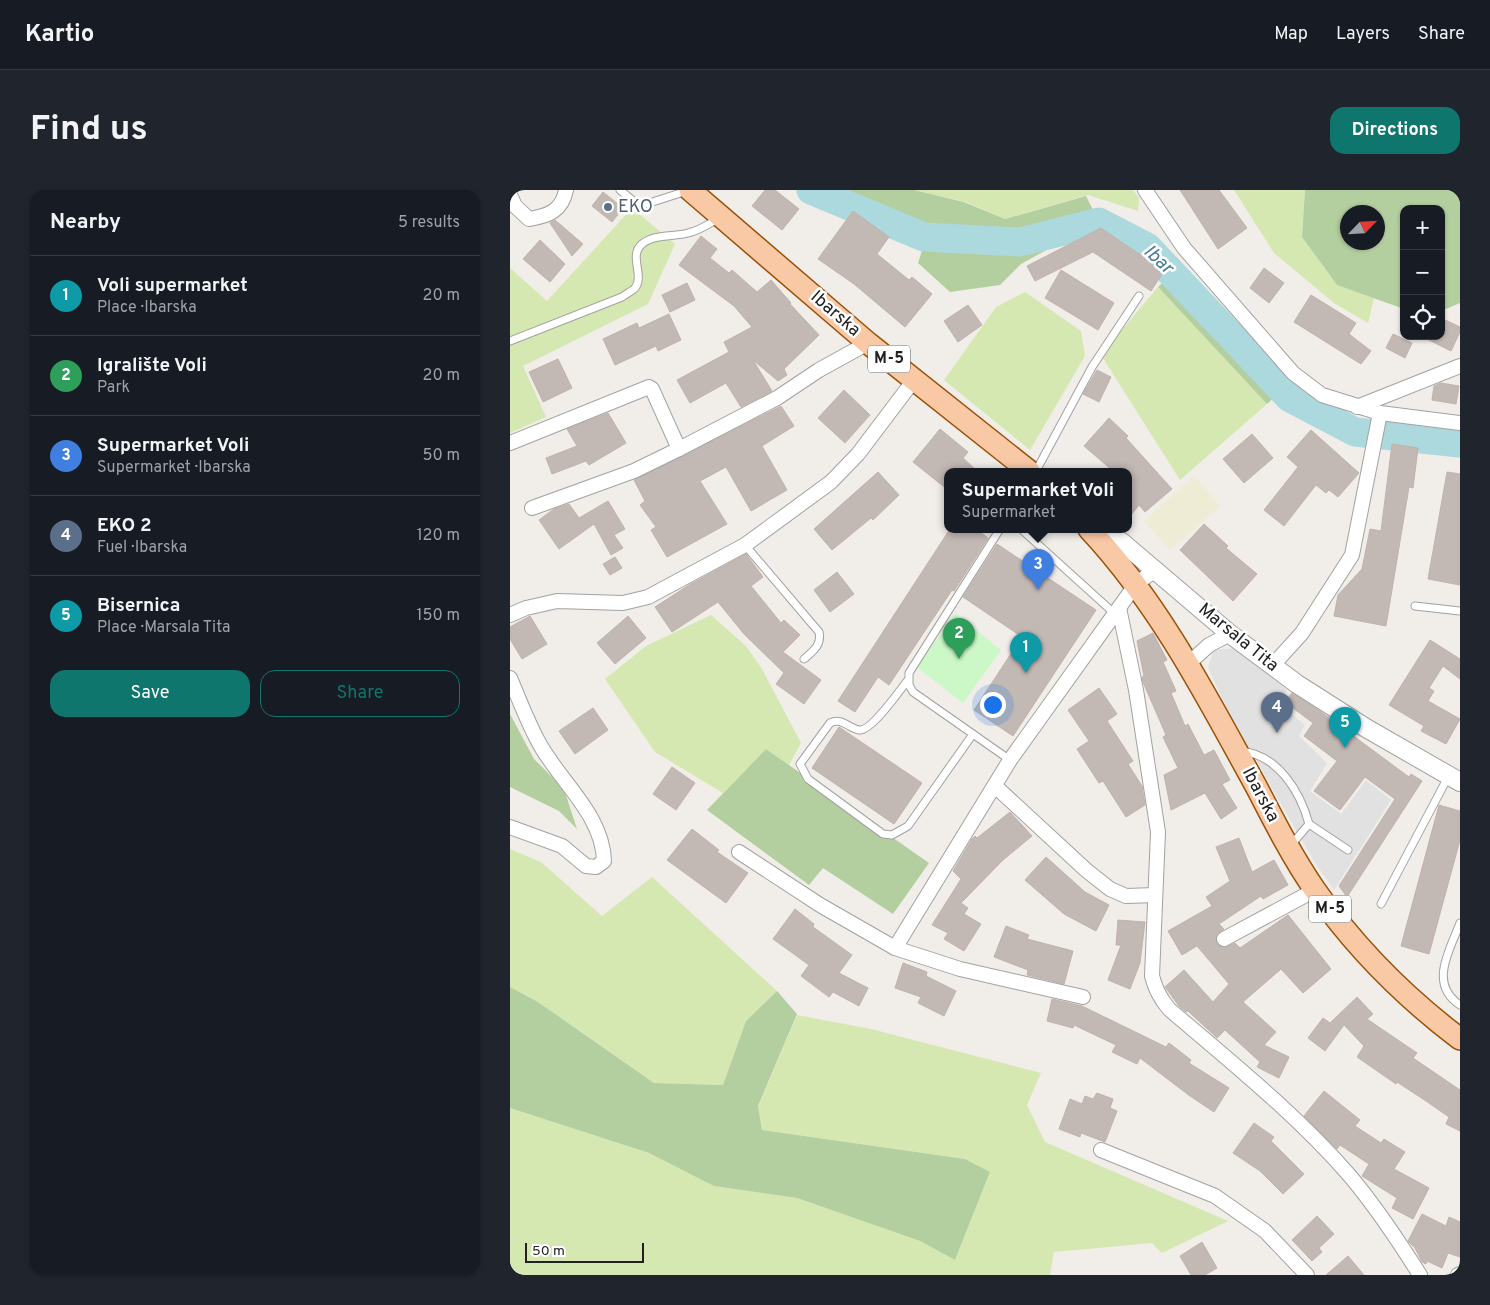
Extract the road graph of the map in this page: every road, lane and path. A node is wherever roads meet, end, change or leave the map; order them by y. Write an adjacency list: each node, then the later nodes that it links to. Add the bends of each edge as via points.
1 (566, 190): 5 (street, via 560,205 547,216 529,219)
2 (620, 190): 3 (lane, via 637,204 644,205)
3 (690, 190): 6 (main road, Ibarska / M-5)
4 (1146, 190): 12 (street, via 1184,248 1293,373 1322,395)
5 (510, 195)
6 (722, 217): 8 (lane, via 689,233 643,243 635,260 638,280 635,288 622,297); 9 (main road, Ibarska / M-5)
7 (1138, 296): 18 (lane, via 1092,367)
8 (510, 341)
9 (868, 343): 11 (main road, Ibarska / M-5); 16 (street, via 777,398)
10 (1460, 366): 12 (street)
11 (914, 380): 17 (main road, Ibarska / M-5); 24 (street, via 858,454 831,482)
12 (1357, 407): 13 (street)
13 (1380, 413): 14 (street); 34 (street, via 1352,555 1302,633)
14 (1460, 423)
15 (510, 443): 16 (street, via 649,387)
16 (679, 449): 19 (street, via 634,470)
17 (1025, 468)
18 (1038, 468)
19 (532, 508)
20 (997, 533): 36 (lane, via 909,673)
21 (1026, 533): 28 (lane)
22 (1091, 533): 26 (main road, Ibarska / M-5)
23 (1108, 533): 25 (street, Marsala Tita)
24 (745, 545): 30 (street, via 648,597 623,603 557,601); 32 (lane, via 819,632 818,646)
25 (1155, 570): 26 (street); 31 (street, Marsala Tita)
26 (1136, 584): 28 (street); 33 (main road, Ibarska / M-5)
27 (1415, 606): 29 (lane)
28 (1117, 611): 39 (street); 48 (street, via 1136,690 1158,832)
29 (1460, 611)
30 (510, 615)
31 (1230, 634): 33 (street, via 1209,645); 34 (street, Marsala Tita)
32 (804, 659)
33 (1189, 663): 38 (main road, Ibarska / M-5)
34 (1272, 666): 40 (street, Marsala Tita, via 1366,728)
35 (510, 678): 43 (street, via 538,742 573,790 591,822 604,849 604,861 596,867 586,866 562,846)
36 (908, 680): 37 (lane, via 913,692); 37 (lane, via 874,722 864,729 859,730 841,721 830,723 800,764 808,779 883,834 892,835 908,826)
37 (973, 734): 39 (lane)
38 (1236, 750): 42 (lane, via 1270,761 1291,782 1304,807); 44 (main road, Ibarska / M-5)
39 (1010, 760): 41 (street)
40 (1454, 780): 49 (lane)
41 (996, 786): 48 (street, via 1110,889 1126,896); 52 (street)
42 (1308, 824): 44 (lane); 45 (lane)
43 (510, 827)
44 (1288, 847): 47 (main road, Ibarska / M-5)
45 (1348, 850)
46 (739, 852): 52 (street, via 820,905)
47 (1315, 890): 51 (street); 55 (main road, Ibarska / M-5, via 1385,971 1433,1018)
48 (1155, 895): 58 (street, via 1152,976 1160,999 1331,1156 1376,1209)
49 (1382, 904)
50 (1460, 923): 54 (lane, via 1441,974 1446,992)
51 (1224, 939)
52 (895, 948): 53 (street, via 960,969)
53 (1083, 998)
54 (1460, 1004)
55 (1460, 1039)
56 (1100, 1150): 57 (street, via 1221,1200 1265,1231)
57 (1308, 1275)
58 (1420, 1275)

